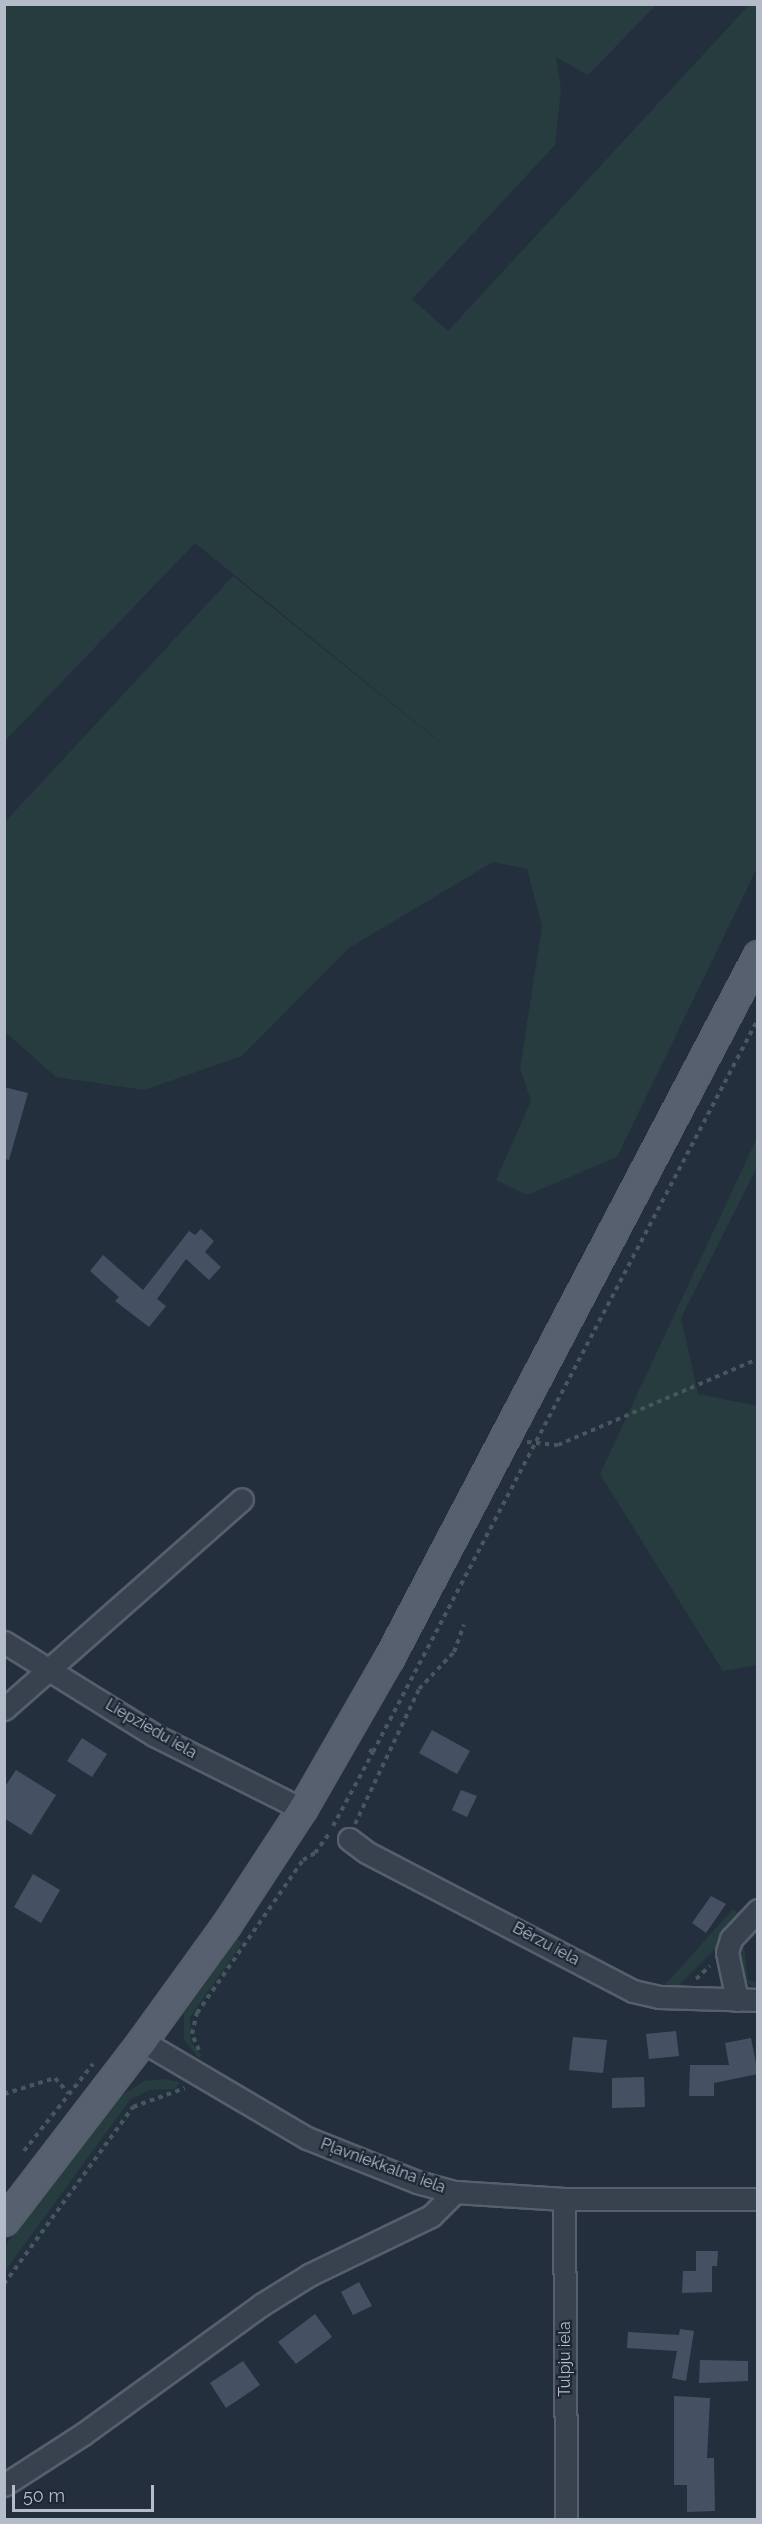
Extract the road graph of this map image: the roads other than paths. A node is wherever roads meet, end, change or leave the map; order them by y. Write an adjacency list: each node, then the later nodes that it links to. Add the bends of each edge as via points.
1 (758, 955): 6 (main road, via 389,1658)
2 (242, 1499): 4 (street)
3 (4, 1642): 4 (street, Liepziedu iela)
4 (53, 1670): 5 (street); 6 (street, Liepziedu iela, via 154,1735)
5 (4, 1709)
6 (302, 1809): 10 (main road, via 226,1925)
7 (350, 1839): 9 (street, Bērzu iela, via 366,1852 633,1991 675,1998)
8 (758, 1910): 9 (street, via 731,1939 727,1952)
9 (747, 2000)
10 (142, 2041): 11 (street, Pļavniekkalna iela, via 307,2138 417,2182); 14 (main road)
11 (455, 2192): 12 (street, Pļavniekkalna iela); 15 (street, via 431,2216 309,2275 261,2305 83,2434)
12 (564, 2199): 13 (street, Pļavniekkalna iela); 16 (street, Tulpju iela)
13 (758, 2199)
14 (4, 2221)
15 (4, 2485)
16 (566, 2520)

